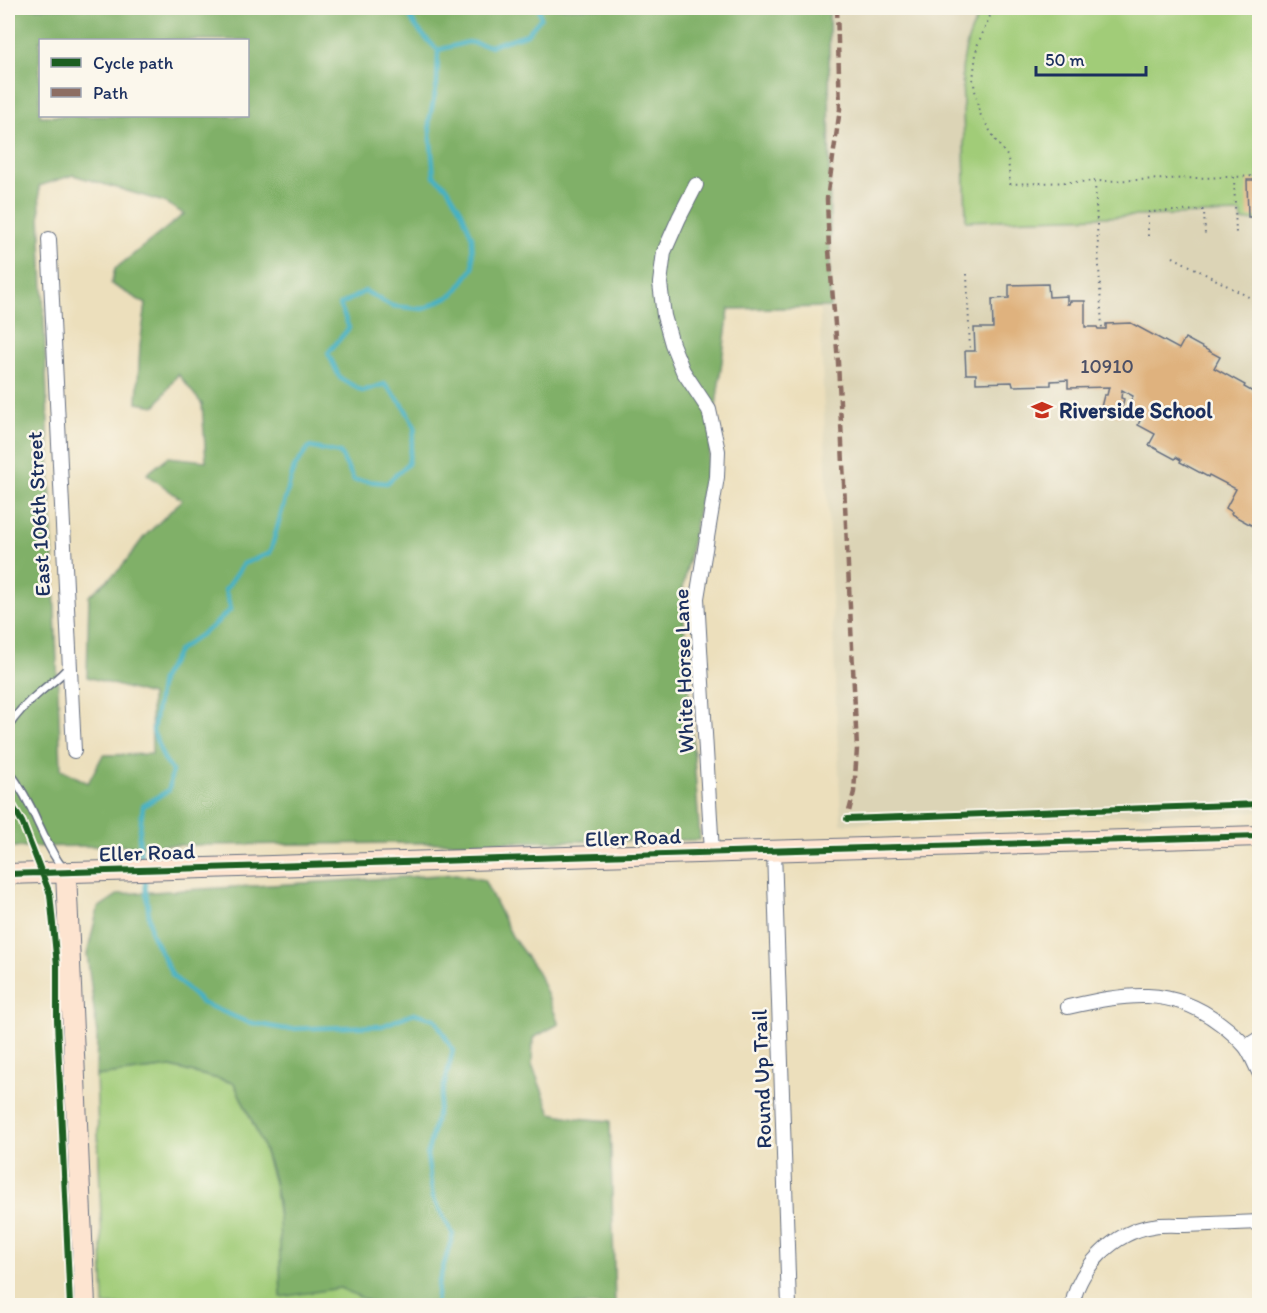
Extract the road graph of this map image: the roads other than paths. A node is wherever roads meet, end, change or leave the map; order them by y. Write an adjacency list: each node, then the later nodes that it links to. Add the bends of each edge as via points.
1 (696, 185): 9 (street, White Horse Lane, via 664,252 660,283 672,344 683,370 709,410 718,451 698,598)
2 (49, 239): 3 (street, East 106th Street)
3 (70, 664): 4 (lane, via 14,717); 5 (street, East 106th Street)
4 (8, 728)
5 (74, 751)
6 (8, 770): 10 (lane, via 27,799 54,858)
7 (1260, 836): 8 (street, Eller Road)
8 (774, 851): 9 (street, Eller Road); 18 (street, Round Up Trail)
9 (712, 852): 10 (street, Eller Road)
10 (66, 872): 11 (street, Eller Road); 17 (street)
11 (8, 874)
12 (1068, 1007): 14 (street, via 1106,998 1165,998 1205,1011)
13 (1260, 1038): 14 (street)
14 (1246, 1047): 15 (street)
15 (1260, 1074)
16 (1260, 1222): 19 (street, via 1153,1226 1132,1232 1105,1248 1089,1266)
17 (85, 1305)
18 (789, 1305)
19 (1072, 1305)

